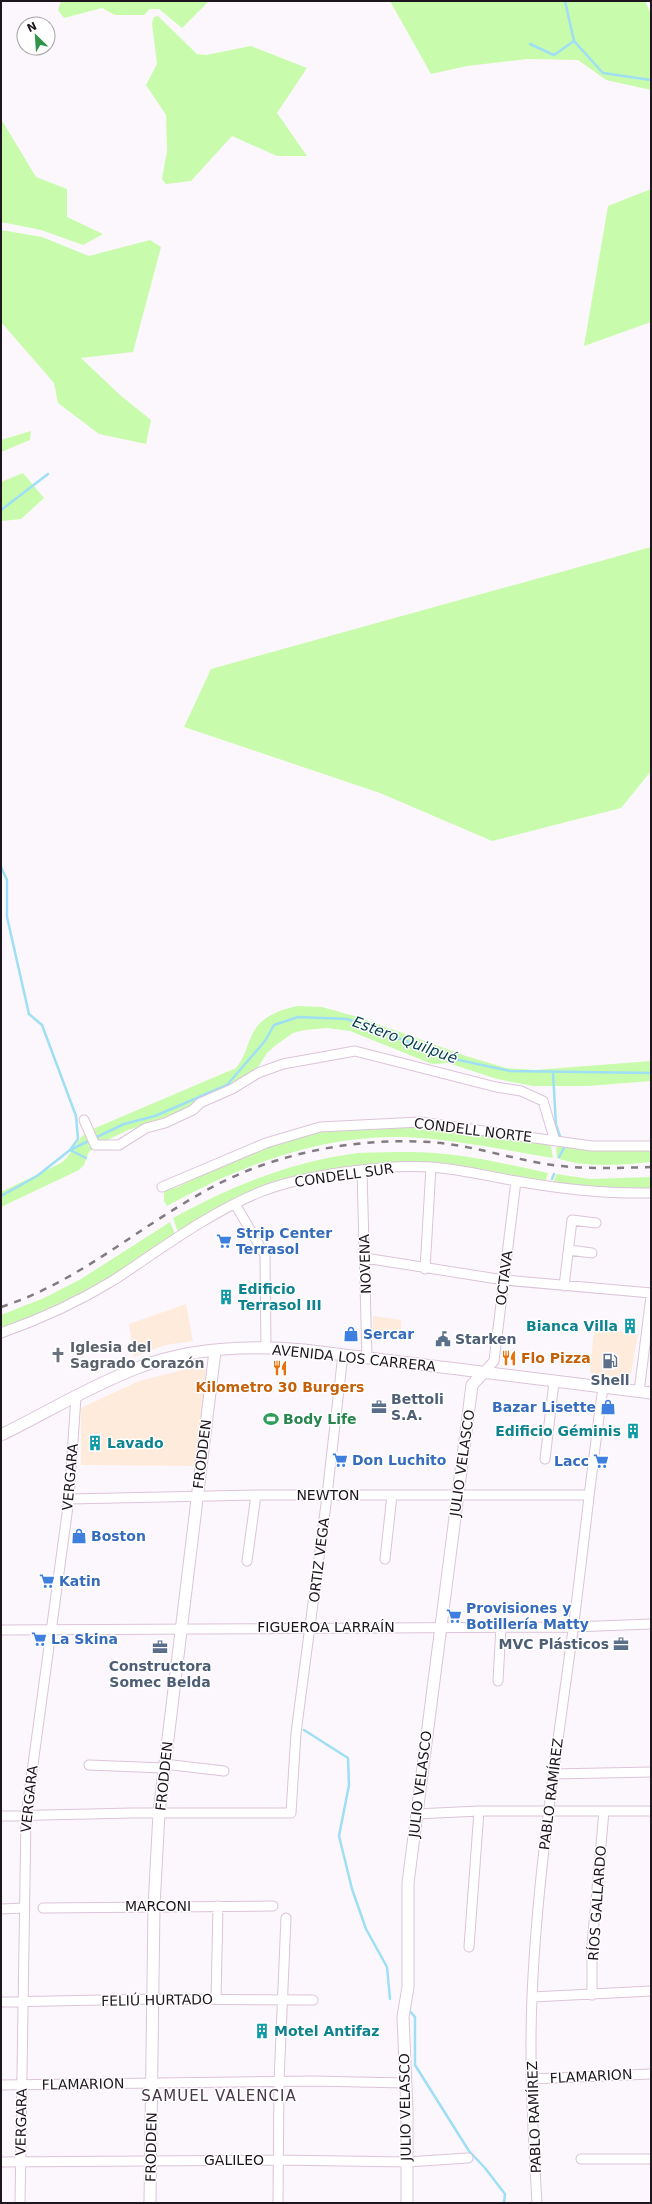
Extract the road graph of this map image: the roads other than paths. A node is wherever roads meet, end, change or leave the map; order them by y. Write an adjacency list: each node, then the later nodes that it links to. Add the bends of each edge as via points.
1 (84, 1120): 2 (street, via 95,1146 119,1145 146,1128 165,1123 193,1110 200,1103 232,1089 258,1073 283,1064 355,1051 521,1091 543,1101)
2 (555, 1141): 3 (street, CONDELL NORTE, via 592,1146); 7 (street, CONDELL NORTE, via 420,1122 320,1127 266,1143)
3 (651, 1146)
4 (431, 1167): 5 (street, CONDELL SUR); 6 (street, CONDELL SUR); 14 (street)
5 (362, 1171): 9 (street, CONDELL SUR, via 288,1183); 13 (street, NOVENA)
6 (516, 1181): 8 (street, CONDELL SUR, via 588,1191); 15 (street, OCTAVA)
7 (162, 1187)
8 (651, 1194)
9 (235, 1204): 19 (street, CONDELL SUR, via 174,1239 81,1299 36,1321); 20 (street, via 265,1255)
10 (596, 1223): 11 (street, via 572,1220)
11 (569, 1250): 12 (street); 16 (street)
12 (592, 1253)
13 (364, 1258): 14 (street); 23 (street, NOVENA)
14 (425, 1269): 15 (street)
15 (504, 1280): 16 (street); 24 (street, OCTAVA, via 494,1361)
16 (564, 1286): 17 (street)
17 (651, 1293)
18 (651, 1296): 27 (street)
19 (1, 1333)
20 (266, 1348): 21 (main road, AVENIDA LOS CARRERA); 22 (main road, AVENIDA LOS CARRERA)
21 (214, 1351): 29 (main road, AVENIDA LOS CARRERA, via 184,1354 150,1363); 37 (main road, FRODDEN)
22 (343, 1354): 23 (main road, AVENIDA LOS CARRERA); 36 (street, ORTIZ VEGA)
23 (367, 1358): 24 (main road, AVENIDA LOS CARRERA)
24 (484, 1372): 25 (main road, AVENIDA LOS CARRERA); 34 (main road, JULIO VELASCO, via 472,1385)
25 (554, 1382): 26 (main road, AVENIDA LOS CARRERA); 31 (street)
26 (603, 1388): 27 (main road, AVENIDA LOS CARRERA); 35 (street, PABLO RAMÍREZ)
27 (639, 1392): 28 (main road, AVENIDA LOS CARRERA)
28 (651, 1394)
29 (76, 1397): 30 (main road, AVENIDA LOS CARRERA); 38 (street, VERGARA)
30 (1, 1435)
31 (545, 1459)
32 (256, 1495): 36 (street, NEWTON); 37 (street, NEWTON); 40 (street)
33 (392, 1495): 34 (street, NEWTON); 36 (street, NEWTON); 39 (street)
34 (457, 1495): 35 (street, NEWTON); 42 (main road, JULIO VELASCO)
35 (588, 1495): 45 (street, PABLO RAMÍREZ)
36 (327, 1496): 44 (street, ORTIZ VEGA)
37 (197, 1498): 38 (street, NEWTON); 46 (main road, FRODDEN)
38 (69, 1499): 47 (street, VERGARA)
39 (385, 1559)
40 (247, 1561)
41 (651, 1624): 45 (street, FIGUEROA LARRAÍN)
42 (441, 1626): 43 (street, FIGUEROA LARRAÍN); 44 (street, FIGUEROA LARRAÍN); 60 (main road, JULIO VELASCO)
43 (501, 1626): 45 (street, FIGUEROA LARRAÍN); 49 (street)
44 (311, 1627): 46 (street, FIGUEROA LARRAÍN); 59 (street, ORTIZ VEGA, via 296,1733 291,1813)
45 (573, 1627): 54 (street, PABLO RAMÍREZ)
46 (182, 1628): 47 (street, FIGUEROA LARRAÍN); 51 (main road, FRODDEN)
47 (51, 1629): 48 (street, FIGUEROA LARRAÍN); 62 (street, VERGARA)
48 (1, 1630)
49 (498, 1681)
50 (89, 1765): 51 (street)
51 (164, 1766): 52 (street); 59 (main road, FRODDEN)
52 (224, 1771)
53 (651, 1772): 54 (street)
54 (553, 1774): 58 (street, PABLO RAMÍREZ)
55 (479, 1811): 58 (street); 60 (street); 70 (street)
56 (604, 1811): 57 (street); 58 (street); 72 (street, RÍOS GALLARDO, via 592,1945)
57 (651, 1811)
58 (548, 1812): 73 (street, PABLO RAMÍREZ)
59 (159, 1813): 62 (street); 63 (main road, FRODDEN)
60 (416, 1814): 84 (main road, JULIO VELASCO, via 408,1884 408,1987 402,2017)
61 (1, 1816): 62 (street)
62 (26, 1816): 66 (street, VERGARA)
63 (154, 1906): 64 (street, MARCONI); 67 (street, MARCONI); 74 (main road, FRODDEN)
64 (218, 1906): 65 (street, MARCONI); 75 (street)
65 (273, 1906)
66 (24, 1908): 68 (street); 79 (street, VERGARA)
67 (43, 1908)
68 (1, 1909)
69 (286, 1918): 76 (street)
70 (469, 1947)
71 (651, 1991): 72 (street)
72 (592, 1995): 73 (street)
73 (532, 1997): 81 (street, PABLO RAMÍREZ)
74 (153, 1999): 75 (street, FELIÚ HURTADO); 79 (street, FELIÚ HURTADO); 83 (main road, FRODDEN)
75 (216, 1999): 76 (street, FELIÚ HURTADO)
76 (284, 1999): 77 (street, FELIÚ HURTADO); 82 (street)
77 (313, 2000)
78 (1, 2002): 79 (street, FELIÚ HURTADO)
79 (23, 2002): 86 (street, VERGARA)
80 (651, 2074): 81 (street, FLAMARION)
81 (532, 2079): 99 (street, PABLO RAMÍREZ)
82 (279, 2081): 83 (street, FLAMARION); 84 (street, FLAMARION); 91 (street)
83 (152, 2083): 86 (street, FLAMARION); 90 (main road, FRODDEN)
84 (405, 2083): 93 (main road, JULIO VELASCO)
85 (1, 2085): 86 (street, FLAMARION)
86 (22, 2085): 94 (street, VERGARA)
87 (468, 2158): 93 (street, GALILEO)
88 (581, 2159): 89 (street)
89 (651, 2159)
90 (151, 2160): 91 (street, GALILEO); 94 (street, GALILEO); 96 (main road, FRODDEN)
91 (278, 2160): 93 (street, GALILEO); 97 (street)
92 (1, 2162): 94 (street, GALILEO)
93 (407, 2162): 98 (main road, JULIO VELASCO)
94 (20, 2163): 95 (street, VERGARA)
95 (20, 2203)
96 (150, 2203)
97 (278, 2203)
98 (407, 2203)
99 (537, 2203)

